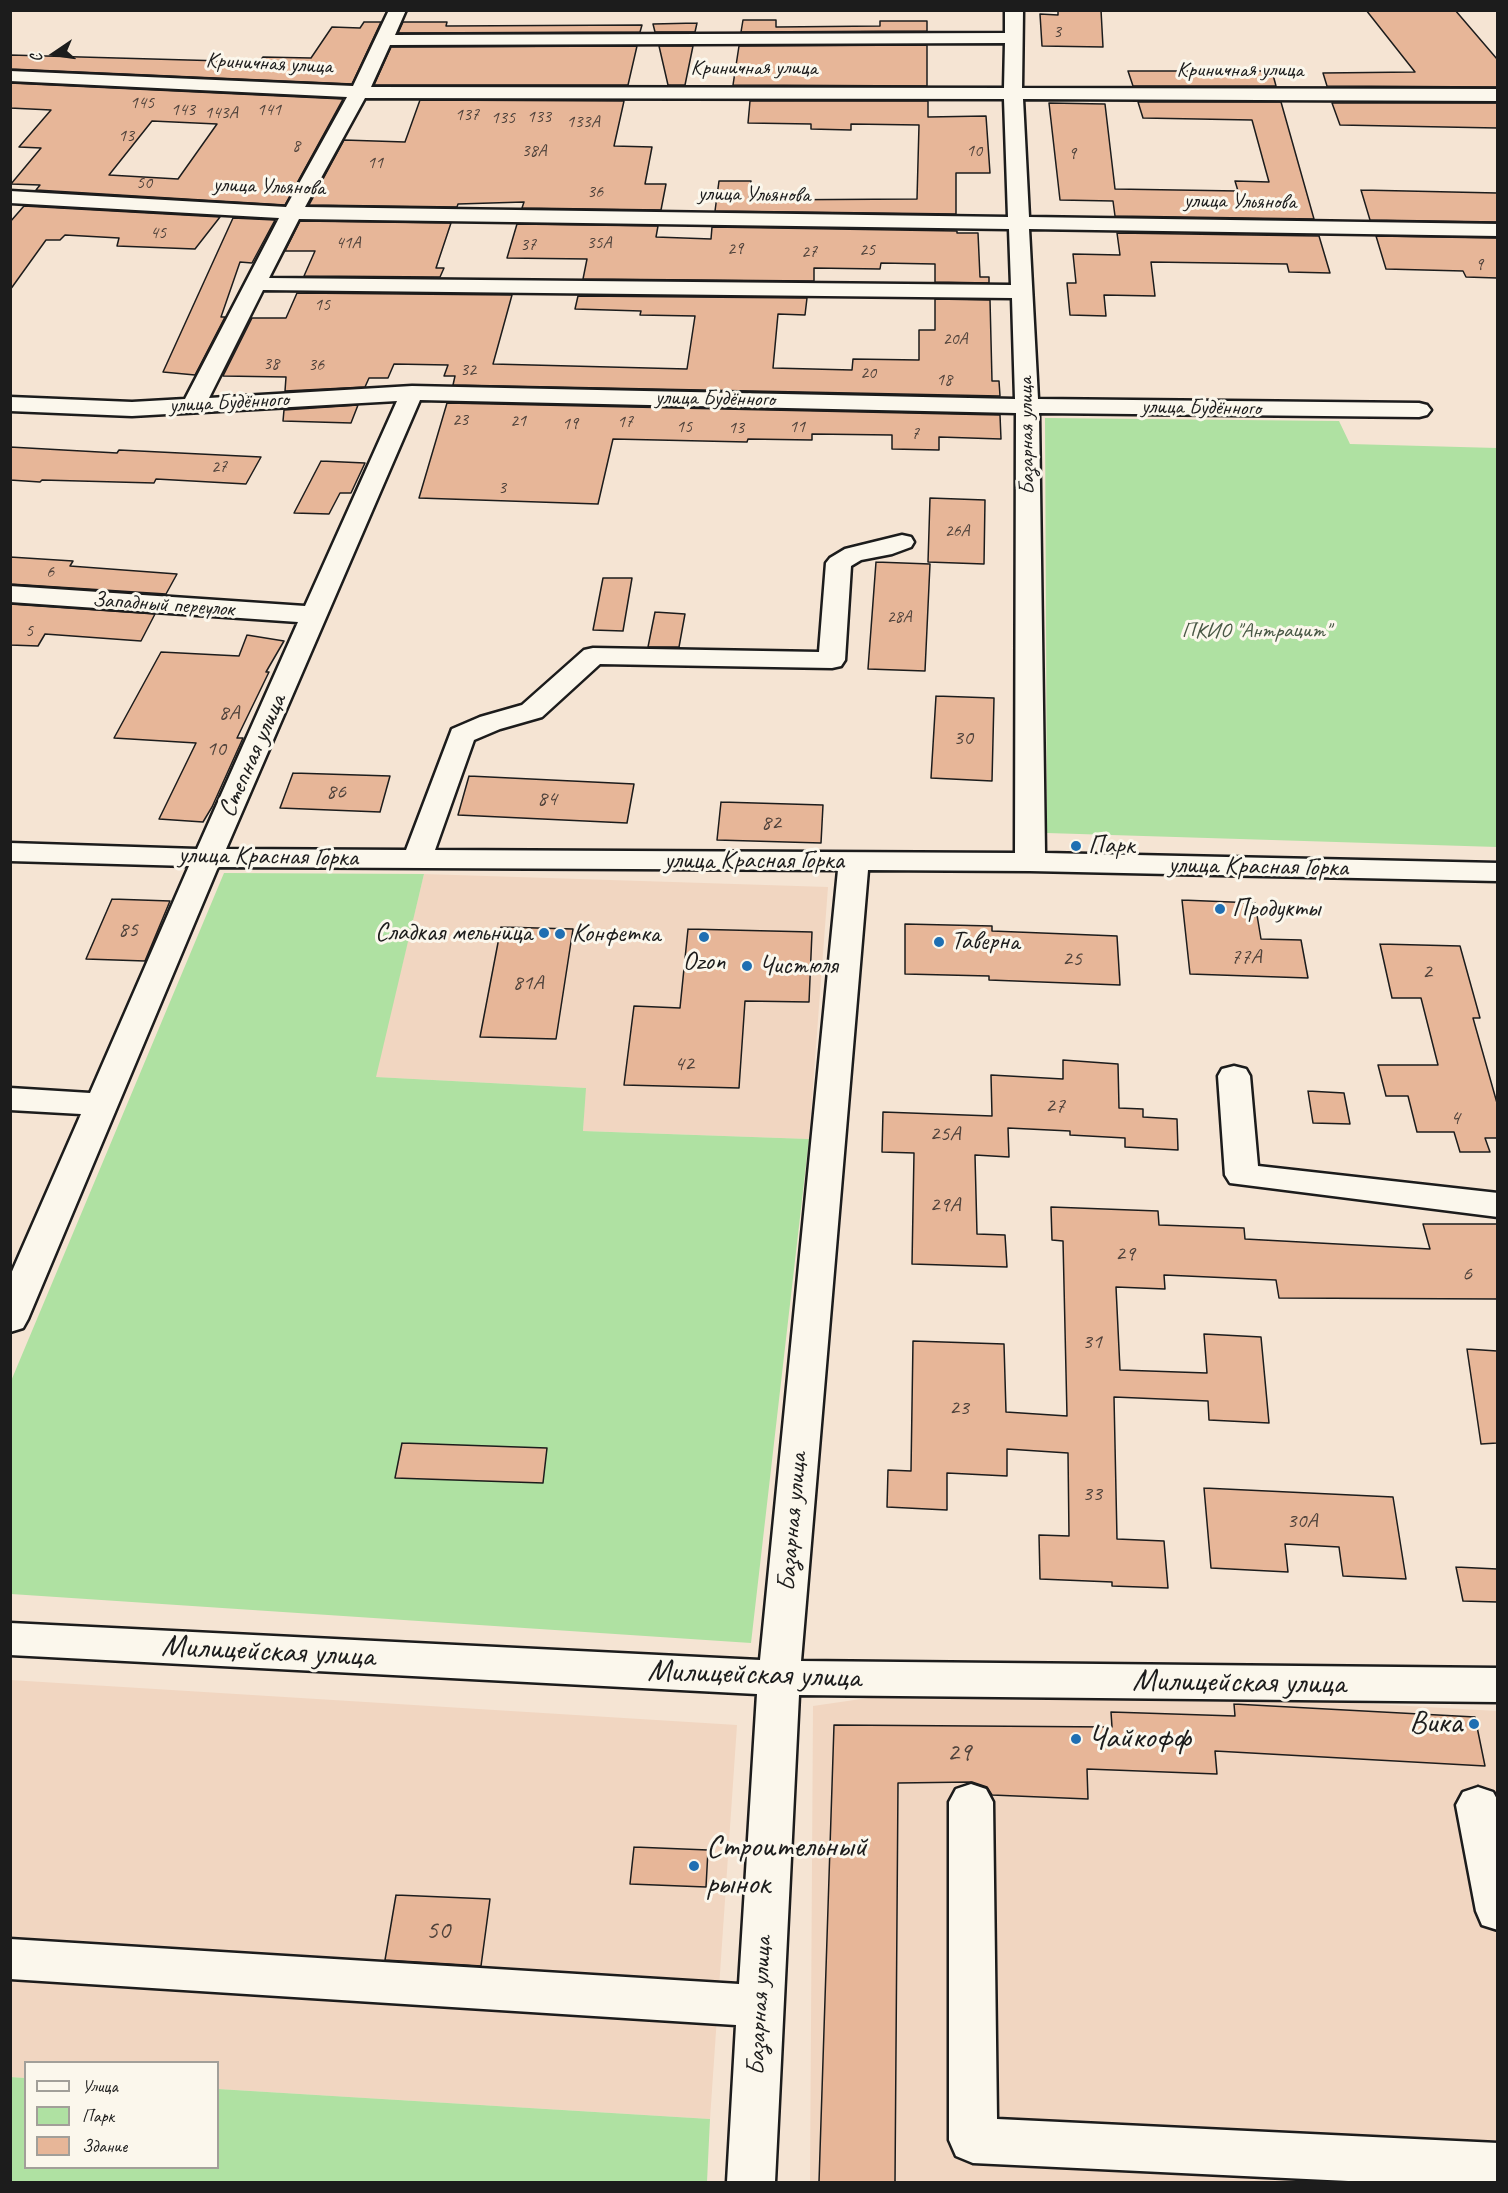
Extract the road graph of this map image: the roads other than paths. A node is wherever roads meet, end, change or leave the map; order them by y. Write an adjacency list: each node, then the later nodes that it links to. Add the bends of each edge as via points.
1 (398, 10): 4 (street)
2 (1014, 10): 3 (street, Базарная улица)
3 (1014, 38): 4 (street); 7 (street, Базарная улица)
4 (384, 40): 6 (street)
5 (10, 76): 6 (street, Криничная улица)
6 (359, 92): 7 (street, Криничная улица); 10 (street)
7 (1013, 92): 8 (street, Криничная улица); 11 (street, Базарная улица)
8 (1497, 95)
9 (10, 197): 10 (street, улица Ульянова)
10 (292, 213): 11 (street, улица Ульянова); 13 (street)
11 (1018, 222): 12 (street, улица Ульянова); 14 (street, Базарная улица)
12 (1497, 230)
13 (255, 284): 14 (street); 17 (street)
14 (1023, 292): 18 (street, Базарная улица)
15 (412, 393): 17 (street, улица Будённого); 18 (street, улица Будённого); 22 (street, Степная улица)
16 (10, 404): 17 (street, улица Будённого, via 132,410)
17 (194, 404)
18 (1027, 406): 19 (street, улица Будённого); 27 (street, Базарная улица)
19 (1419, 410)
20 (902, 542): 25 (street, via 854,554 839,563 832,660 593,656 532,711 462,735)
21 (10, 594): 22 (street, Западный переулок)
22 (316, 615): 24 (street, Степная улица)
23 (10, 852): 24 (street, улица Красная Горка)
24 (207, 858): 25 (street, улица Красная Горка); 31 (street, Степная улица)
25 (418, 858): 26 (street, улица Красная Горка)
26 (854, 862): 27 (street, улица Красная Горка); 35 (street, Базарная улица)
27 (1030, 862): 28 (street, улица Красная Горка)
28 (1497, 874)
29 (1234, 1076): 32 (street, via 1242,1174)
30 (10, 1099): 31 (street)
31 (102, 1104): 33 (street, Степная улица)
32 (1497, 1206)
33 (10, 1318)
34 (10, 1639): 35 (street, Милицейская улица)
35 (779, 1678): 36 (street, Милицейская улица); 41 (street, Базарная улица)
36 (1497, 1685)
37 (971, 1802): 42 (street, via 974,2140)
38 (1478, 1805): 39 (street)
39 (1497, 1911)
40 (10, 1959): 41 (street)
41 (760, 2006): 43 (street, Базарная улица)
42 (1497, 2166)
43 (751, 2182)

